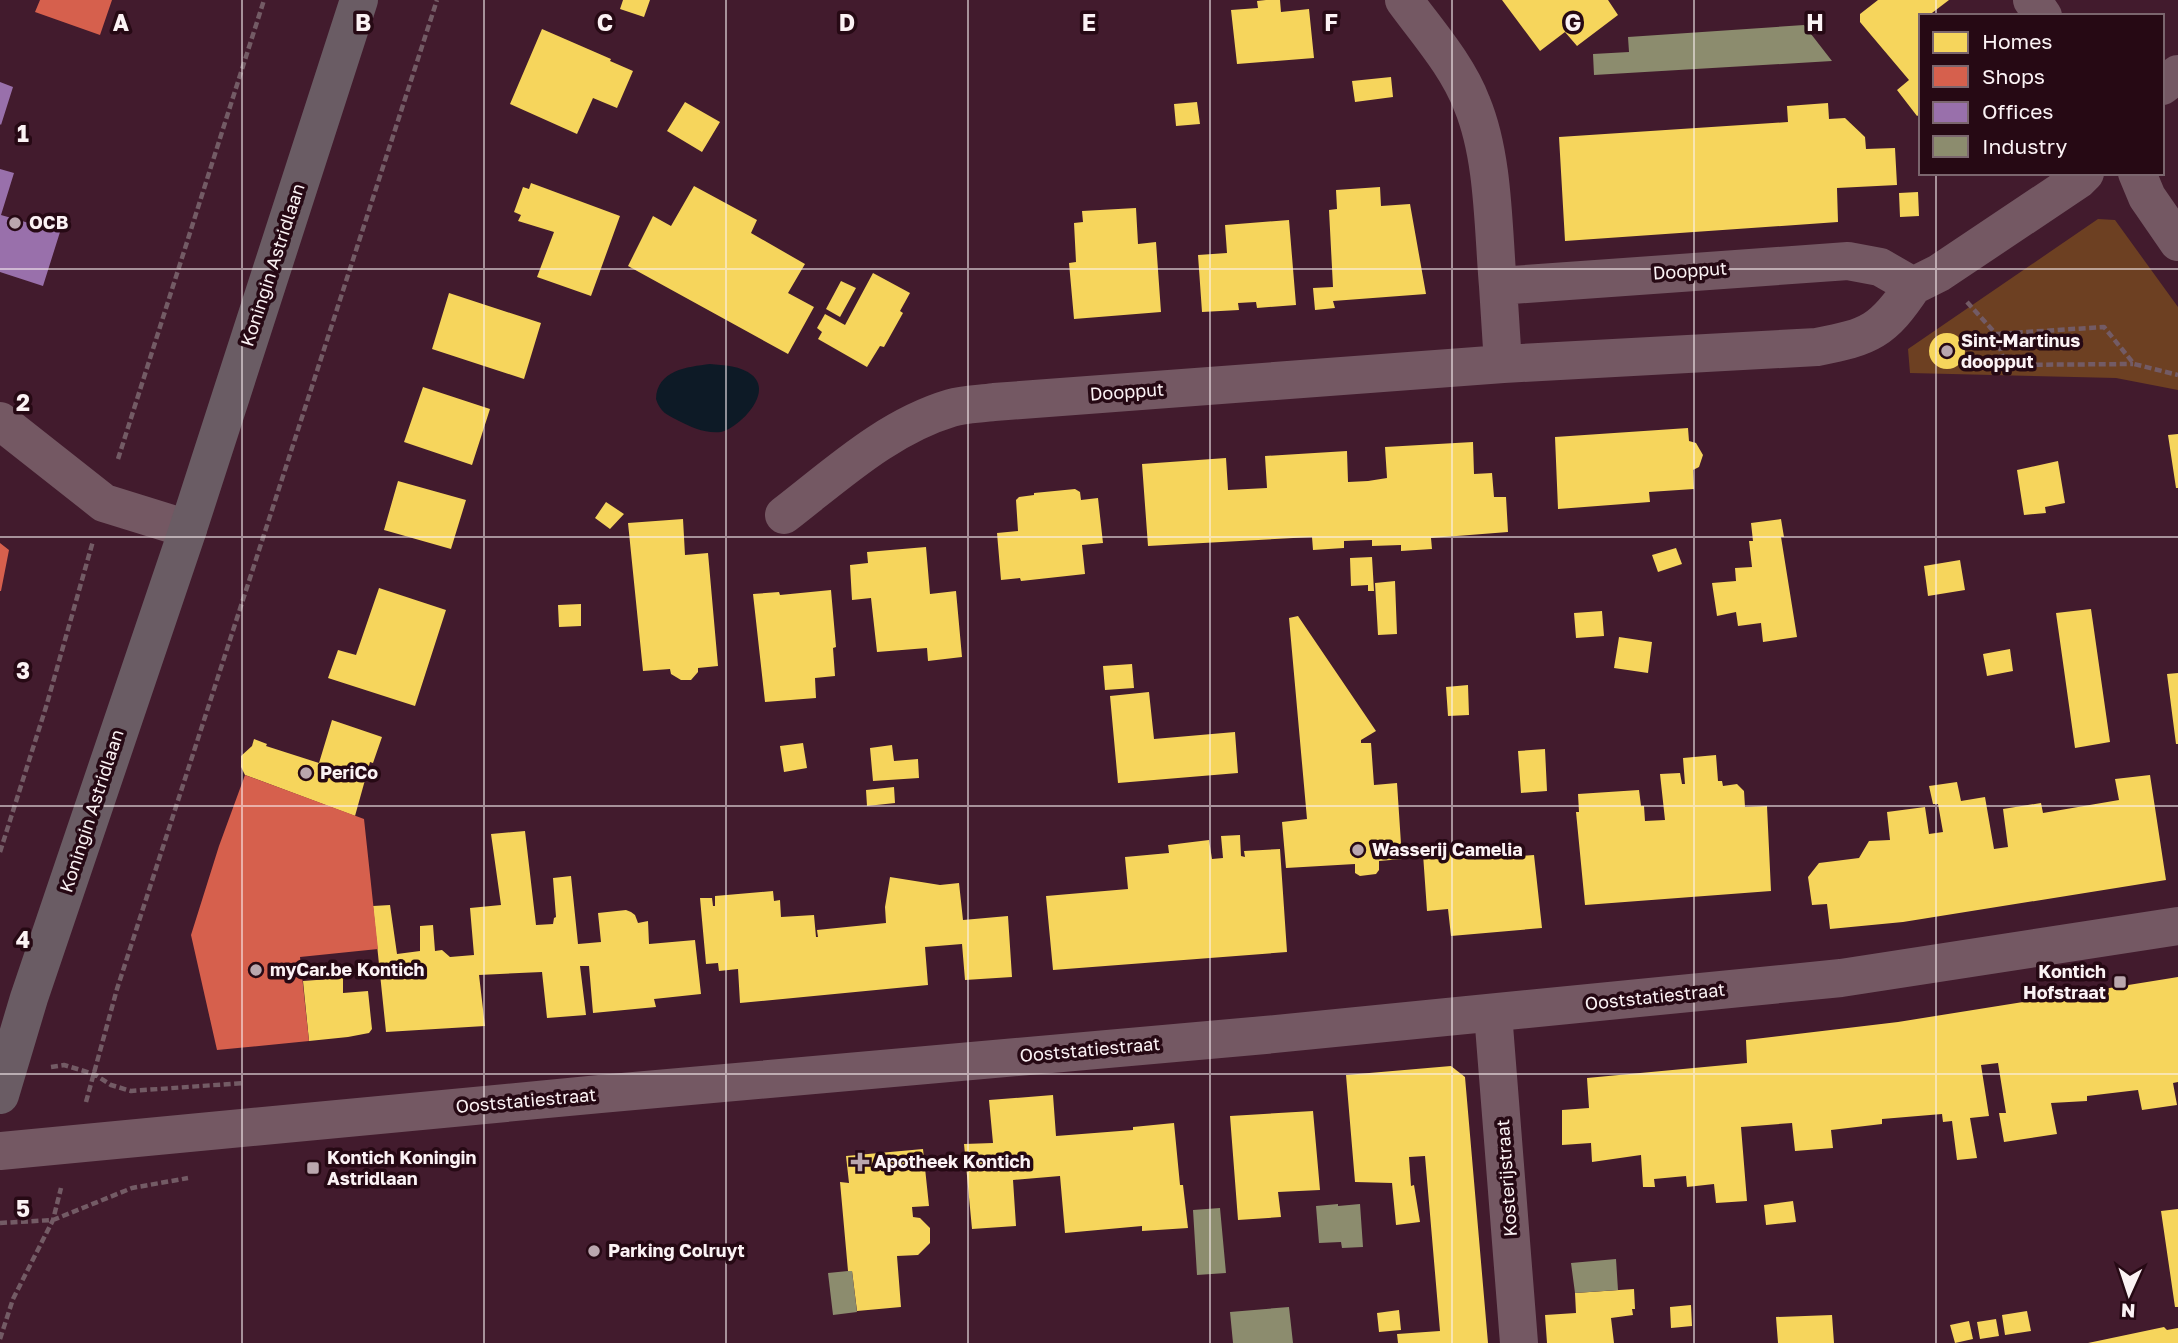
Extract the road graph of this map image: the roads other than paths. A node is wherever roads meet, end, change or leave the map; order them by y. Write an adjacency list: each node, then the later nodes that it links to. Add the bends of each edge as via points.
1 (359, 0): 11 (main road, Koningin Astridlaan)
2 (1404, 0): 7 (street, via 1454,68 1472,104 1483,143)
3 (2083, 175): 6 (street, Doopput)
4 (2138, 175): 5 (street)
5 (2178, 242)
6 (1926, 280): 7 (street, Doopput, via 1848,261); 8 (street, Doopput, via 1887,321 1849,341 1817,347)
7 (1498, 286): 8 (street)
8 (1503, 364): 10 (street, Doopput, via 953,407 907,425)
9 (0, 421): 11 (street, via 104,503)
10 (784, 515)
11 (188, 529): 14 (main road, Koningin Astridlaan)
12 (2178, 926): 13 (street, Ooststatiestraat, via 1841,978)
13 (1493, 1013): 15 (street, Ooststatiestraat); 16 (street, Kosterijstraat)
14 (0, 1095)
15 (0, 1150)
16 (1519, 1343)

